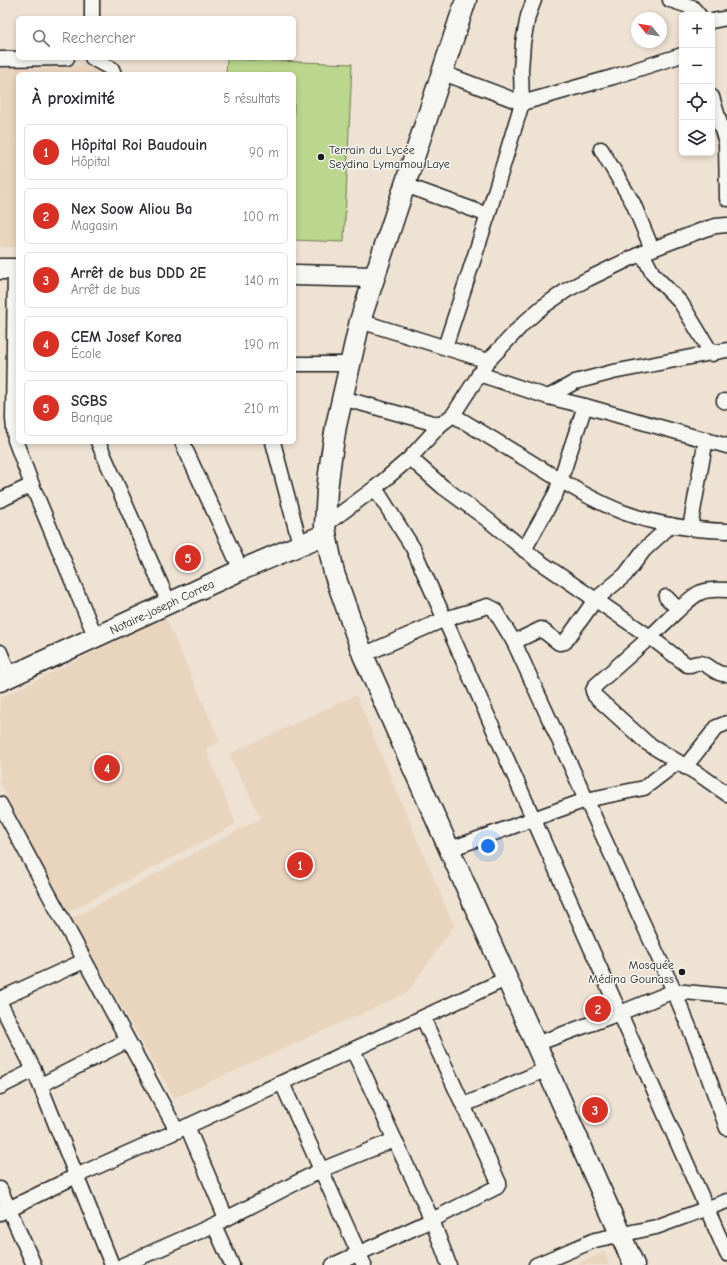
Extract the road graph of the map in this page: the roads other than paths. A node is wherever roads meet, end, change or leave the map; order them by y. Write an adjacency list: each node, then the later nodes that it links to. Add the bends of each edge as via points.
1 (92, 0): 6 (street)
2 (466, 0): 14 (main road)
3 (534, 0): 15 (street, via 522,43)
4 (670, 0): 5 (street, via 692,7)
5 (696, 12)
6 (92, 16)
7 (727, 18): 8 (street)
8 (715, 20)
9 (679, 56): 15 (street)
10 (0, 59): 11 (street)
11 (16, 59)
12 (96, 60): 13 (street)
13 (113, 72)
14 (443, 73): 15 (street); 18 (main road)
15 (522, 103): 20 (street)
16 (715, 107): 19 (street, via 726,143)
17 (601, 149): 22 (street, via 633,203)
18 (405, 185): 20 (street); 25 (main road)
19 (727, 199)
20 (488, 215): 27 (street)
21 (727, 225): 22 (street, via 705,229)
22 (647, 252): 29 (street, via 653,274 681,303); 30 (street, via 567,290 524,322)
23 (11, 269): 38 (street)
24 (296, 275): 25 (main road)
25 (374, 277): 26 (main road)
26 (360, 321): 27 (street); 32 (main road)
27 (446, 347): 30 (street)
28 (727, 350): 29 (street)
29 (712, 354): 34 (street, via 613,372 575,382)
30 (488, 362): 33 (street)
31 (296, 364): 32 (street)
32 (350, 364): 35 (main road)
33 (479, 374): 34 (street); 37 (street)
34 (548, 397): 36 (street)
35 (342, 398): 39 (street); 54 (main road, via 331,458)
36 (585, 406): 40 (street); 48 (street)
37 (453, 415): 39 (street); 48 (street)
38 (16, 418): 41 (street)
39 (440, 425): 47 (street)
40 (706, 440): 46 (street); 53 (street)
41 (16, 443)
42 (17, 444): 49 (street)
43 (99, 444): 62 (street)
44 (183, 444): 58 (street)
45 (274, 444): 56 (street)
46 (727, 446)
47 (410, 458): 50 (street); 57 (street)
48 (561, 481): 52 (street, via 625,513); 57 (street)
49 (32, 485): 51 (street); 66 (street)
50 (375, 488): 54 (street); 64 (street, via 412,548)
51 (0, 500)
52 (671, 524): 53 (street); 61 (street, via 644,550 625,575)
53 (690, 528): 55 (street)
54 (326, 529): 56 (main road, Notaire-joseph Correa); 69 (main road, via 334,573)
55 (727, 531)
56 (300, 544): 58 (main road, Notaire-joseph Correa)
57 (524, 550): 61 (street)
58 (241, 570): 62 (main road, Notaire-joseph Correa)
59 (727, 590): 63 (street, via 699,592)
60 (666, 597): 63 (street, via 675,606)
61 (595, 600): 65 (street); 67 (street, via 565,642 559,643 541,629)
62 (169, 603): 66 (main road, Notaire-joseph Correa)
63 (676, 612): 65 (street)
64 (445, 619): 67 (street, via 488,606 494,609); 69 (street); 77 (street)
65 (650, 637): 70 (street, via 687,665 701,663 720,674); 73 (street, via 595,686 593,691 595,696 636,735)
66 (96, 638): 71 (main road, Notaire-joseph Correa)
67 (514, 642): 75 (street)
68 (0, 652): 71 (street)
69 (363, 655): 78 (main road)
70 (727, 674)
71 (5, 679)
72 (727, 723): 73 (street, via 717,727)
73 (682, 765): 74 (street); 75 (street, via 644,788)
74 (727, 794)
75 (586, 800): 77 (street); 81 (street)
76 (0, 804): 79 (street)
77 (533, 818): 78 (street); 85 (street)
78 (450, 849): 80 (main road)
79 (84, 961): 83 (street); 87 (street)
80 (508, 978): 86 (street); 88 (main road)
81 (674, 990): 82 (street); 85 (street); 96 (street)
82 (727, 996)
83 (0, 999)
84 (0, 1003): 91 (street)
85 (620, 1013): 88 (street); 103 (street)
86 (423, 1018): 89 (street); 95 (street)
87 (127, 1041): 93 (street); 97 (street)
88 (536, 1044): 90 (main road)
89 (353, 1050): 92 (street); 98 (street)
90 (547, 1069): 95 (street); 107 (main road)
91 (34, 1070): 93 (street); 94 (street)
92 (282, 1083): 97 (street); 99 (street)
93 (40, 1085): 100 (street)
94 (0, 1087)
95 (464, 1105): 105 (street, via 499,1185)
96 (727, 1128)
97 (182, 1129): 100 (street); 106 (street)
98 (394, 1140): 99 (street); 105 (street)
99 (321, 1170): 106 (street); 109 (street)
100 (76, 1176): 104 (street); 111 (street)
101 (0, 1189): 104 (street)
102 (727, 1201): 103 (street)
103 (707, 1208): 107 (street, via 662,1225); 108 (street)
104 (4, 1211): 110 (street)
105 (432, 1220): 109 (street); 115 (street)
106 (220, 1221): 112 (street); 113 (street)
107 (621, 1234): 116 (street, via 595,1240); 117 (main road)
108 (727, 1254)
109 (361, 1259): 114 (street)
110 (34, 1265)
111 (112, 1265)
112 (123, 1265)
113 (232, 1265)
114 (333, 1265)
115 (449, 1265)
116 (536, 1265)
117 (634, 1265)

